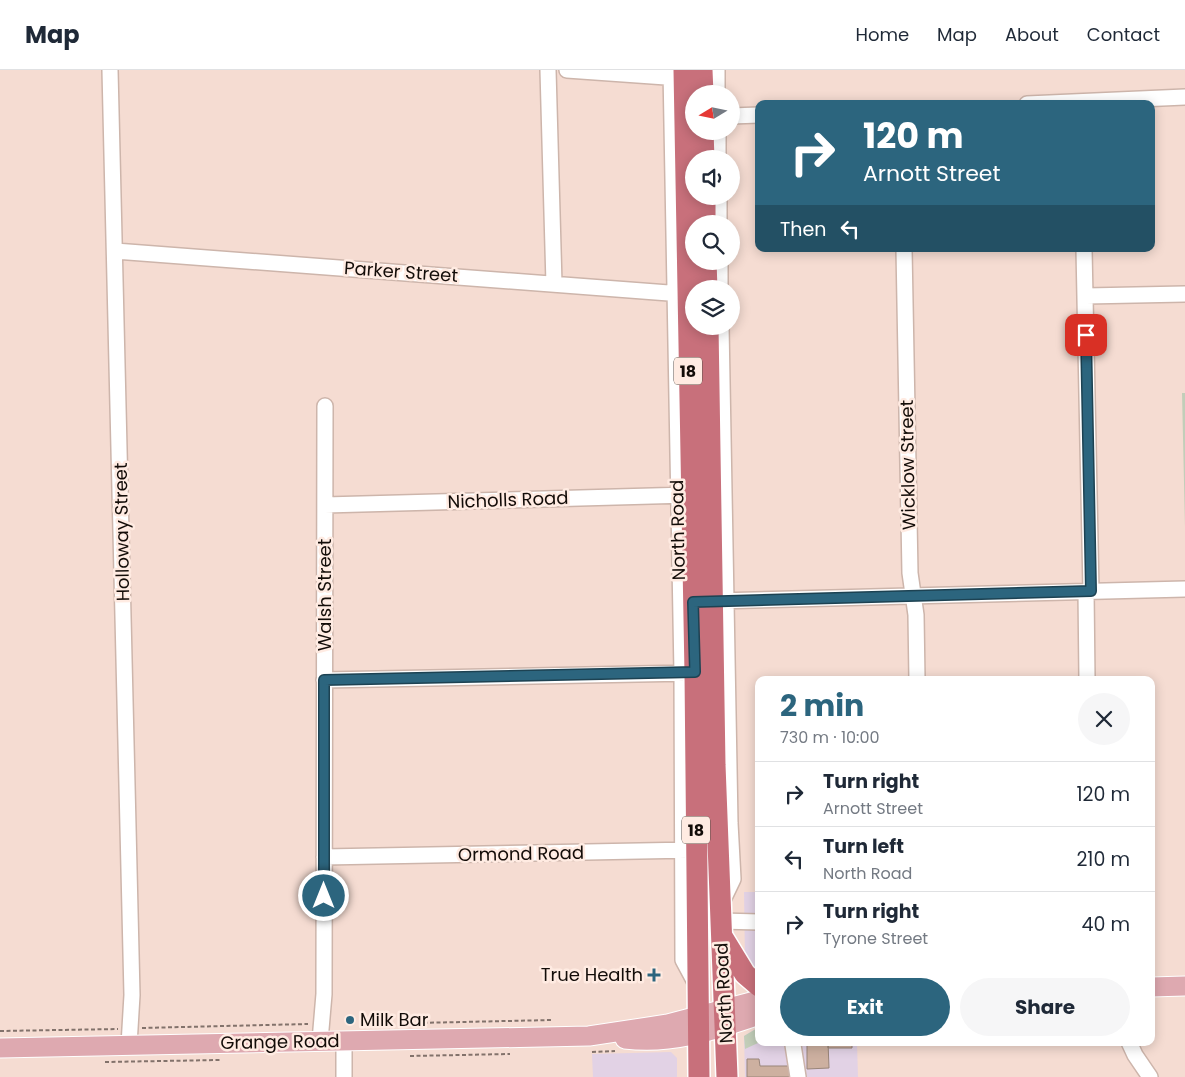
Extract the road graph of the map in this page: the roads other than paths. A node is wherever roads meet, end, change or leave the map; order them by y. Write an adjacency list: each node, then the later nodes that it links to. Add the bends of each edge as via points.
1 (110, 70): 12 (street, Holloway Street)
2 (548, 70): 15 (street)
3 (567, 70): 5 (street)
4 (717, 70): 7 (street)
5 (682, 73): 6 (highway); 16 (highway, North Road / 18)
6 (694, 85)
7 (717, 85)
8 (1185, 97): 9 (street)
9 (1117, 100)
10 (755, 114): 11 (street)
11 (740, 115)
12 (115, 251): 15 (street, Parker Street); 43 (street, Holloway Street)
13 (904, 252): 26 (street, Wicklow Street, via 910,573)
14 (1084, 252): 18 (street)
15 (554, 284): 16 (street, Parker Street)
16 (685, 294): 22 (highway, North Road / 18)
17 (1185, 294): 18 (street)
18 (1086, 296): 25 (street)
19 (708, 335): 27 (highway, North Road / 18)
20 (721, 335): 27 (street, North Road)
21 (325, 406): 23 (street, Walsh Street)
22 (684, 495): 23 (street, Nicholls Road); 27 (highway, North Road / 18); 28 (street, North Road)
23 (325, 505): 31 (street, Walsh Street)
24 (1185, 589): 25 (street)
25 (1088, 591): 26 (street); 30 (street)
26 (914, 596): 27 (street); 29 (street, Wicklow Street)
27 (711, 602): 28 (highway, North Road / 18); 32 (highway, North Road / 18); 34 (street, North Road, via 733,879)
28 (688, 673): 31 (street); 32 (highway, North Road / 18)
29 (917, 676)
30 (1087, 676)
31 (324, 680): 33 (street, Walsh Street)
32 (699, 850): 33 (street, Ormond Road); 34 (highway, North Road / 18); 42 (highway, North Road / 18)
33 (324, 858): 44 (street, Walsh Street, via 324,994)
34 (720, 922): 35 (street); 36 (highway, via 731,953); 41 (highway, North Road / 18)
35 (755, 922)
36 (755, 983)
37 (1185, 986): 38 (main road)
38 (1155, 987)
39 (755, 1002): 41 (main road)
40 (755, 1015): 41 (main road)
41 (725, 1017): 42 (main road, Grange Road); 50 (highway, North Road / 18)
42 (699, 1025): 44 (main road, Grange Road, via 668,1024 589,1036); 49 (highway, North Road / 18)
43 (133, 1037): 44 (main road, Grange Road); 47 (main road, Grange Road)
44 (328, 1037): 48 (street, Walsh Street)
45 (793, 1046): 51 (street)
46 (1131, 1046): 52 (street)
47 (0, 1048)
48 (344, 1077)
49 (699, 1077)
50 (726, 1077)
51 (798, 1077)
52 (1150, 1077)

